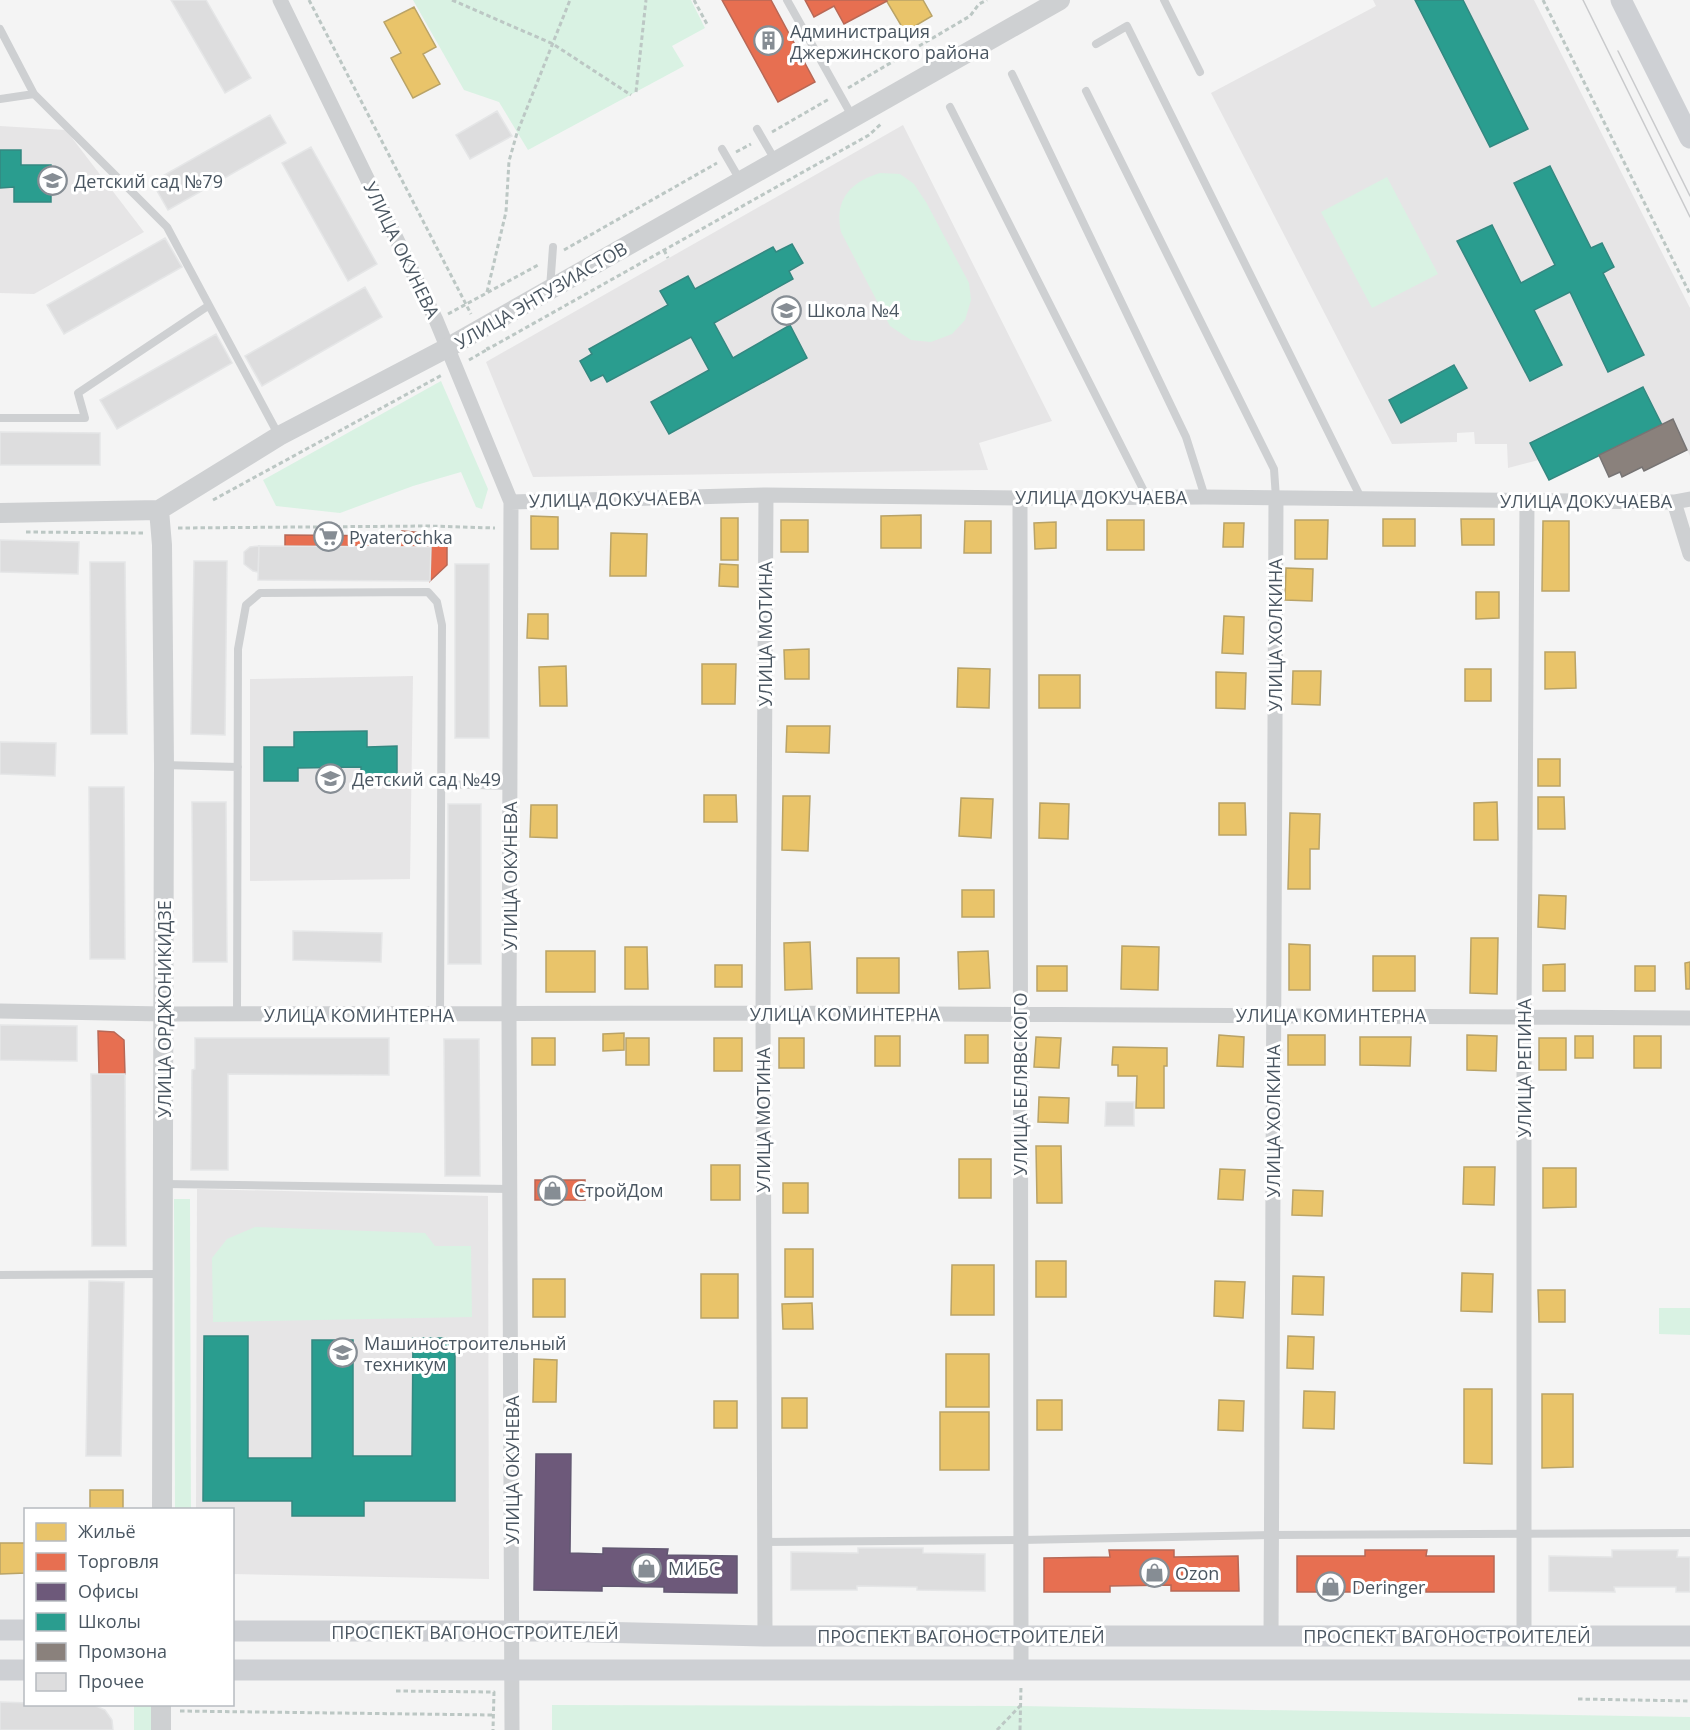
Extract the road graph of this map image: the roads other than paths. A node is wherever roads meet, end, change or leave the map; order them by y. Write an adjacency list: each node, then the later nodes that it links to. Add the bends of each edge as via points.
1 (280, 0): 23 (street, УЛИЦА ОКУНЕВА)
2 (787, 0): 14 (lane)
3 (1060, 0): 14 (street, УЛИЦА ЭНТУЗИАСТОВ)
4 (1164, 0): 8 (lane)
5 (1621, 0): 16 (main road)
6 (0, 29): 11 (lane)
7 (1096, 44): 31 (lane, via 1127,26)
8 (1200, 72)
9 (1012, 74): 27 (lane, via 1186,437)
10 (1086, 91): 30 (lane, via 1274,469)
11 (34, 94): 12 (lane); 22 (lane, via 167,227)
12 (0, 99)
13 (950, 107): 29 (lane)
14 (853, 118): 18 (street, УЛИЦА ЭНТУЗИАСТОВ)
15 (758, 129): 18 (lane)
16 (1690, 138)
17 (722, 149): 19 (lane)
18 (775, 162): 19 (street, УЛИЦА ЭНТУЗИАСТОВ)
19 (741, 181): 21 (street, УЛИЦА ЭНТУЗИАСТОВ)
20 (553, 247): 21 (lane)
21 (550, 289): 23 (street, УЛИЦА ЭНТУЗИАСТОВ)
22 (208, 306): 24 (lane, via 78,393 85,418); 25 (lane)
23 (447, 348): 25 (street, УЛИЦА ЭНТУЗИАСТОВ); 34 (street, УЛИЦА ОКУНЕВА)
24 (0, 418)
25 (279, 436): 37 (street, УЛИЦА ЭНТУЗИАСТОВ)
26 (766, 495): 28 (street, УЛИЦА ДОКУЧАЕВА); 34 (street, УЛИЦА ДОКУЧАЕВА); 44 (street, УЛИЦА МОТИНА)
27 (1204, 497): 29 (street, УЛИЦА ДОКУЧАЕВА); 30 (street, УЛИЦА ДОКУЧАЕВА)
28 (1020, 498): 29 (street, УЛИЦА ДОКУЧАЕВА); 47 (street, УЛИЦА БЕЛЯВСКОГО)
29 (1148, 498)
30 (1276, 498): 31 (street, УЛИЦА ДОКУЧАЕВА); 50 (street, УЛИЦА ХОЛКИНА)
31 (1361, 498): 33 (street, УЛИЦА ДОКУЧАЕВА)
32 (1690, 499): 35 (street, УЛИЦА ДОКУЧАЕВА)
33 (1527, 501): 35 (street, УЛИЦА ДОКУЧАЕВА); 51 (street, УЛИЦА РЕПИНА)
34 (511, 502): 42 (street, УЛИЦА ОКУНЕВА)
35 (1674, 502): 38 (street)
36 (0, 513): 37 (street)
37 (160, 519): 39 (street, УЛИЦА ОРДЖОНИКИДЗЕ)
38 (1690, 554)
39 (164, 765): 40 (lane); 45 (street, УЛИЦА ОРДЖОНИКИДЗЕ)
40 (238, 767): 41 (lane, via 238,649 246,605 260,593 428,592 436,602 442,626); 46 (lane)
41 (441, 784): 42 (lane); 48 (lane)
42 (510, 786): 49 (street, УЛИЦА ОКУНЕВА)
43 (0, 1011): 45 (street, УЛИЦА КОМИНТЕРНА)
44 (763, 1013): 47 (street, УЛИЦА КОМИНТЕРНА); 49 (street, УЛИЦА КОМИНТЕРНА); 62 (street, УЛИЦА МОТИНА)
45 (164, 1014): 46 (street, УЛИЦА КОМИНТЕРНА); 53 (street, УЛИЦА ОРДЖОНИКИДЗЕ)
46 (237, 1014): 48 (street, УЛИЦА КОМИНТЕРНА)
47 (1020, 1014): 50 (street, УЛИЦА КОМИНТЕРНА); 61 (street, УЛИЦА БЕЛЯВСКОГО)
48 (440, 1015): 49 (street, УЛИЦА КОМИНТЕРНА)
49 (509, 1015): 54 (street, УЛИЦА ОКУНЕВА)
50 (1273, 1015): 51 (street, УЛИЦА КОМИНТЕРНА); 60 (street, УЛИЦА ХОЛКИНА)
51 (1524, 1017): 52 (street, УЛИЦА КОМИНТЕРНА); 59 (street, УЛИЦА РЕПИНА)
52 (1690, 1018)
53 (163, 1184): 54 (lane); 55 (street, УЛИЦА ОРДЖОНИКИДЗЕ)
54 (510, 1188): 66 (street, УЛИЦА ОКУНЕВА)
55 (163, 1274): 56 (lane); 57 (street, УЛИЦА ОРДЖОНИКИДЗЕ)
56 (0, 1275)
57 (162, 1508)
58 (1690, 1533): 59 (lane)
59 (1524, 1534): 60 (lane); 67 (street, УЛИЦА РЕПИНА)
60 (1272, 1535): 61 (lane); 70 (street, УЛИЦА ХОЛКИНА)
61 (1022, 1540): 62 (lane); 69 (street, УЛИЦА БЕЛЯВСКОГО)
62 (764, 1542): 68 (street, УЛИЦА МОТИНА)
63 (0, 1630): 64 (main road)
64 (24, 1630)
65 (234, 1631): 66 (main road, ПРОСПЕКТ ВАГОНОСТРОИТЕЛЕЙ)
66 (513, 1631): 68 (main road, ПРОСПЕКТ ВАГОНОСТРОИТЕЛЕЙ); 75 (street, УЛИЦА ОКУНЕВА)
67 (1524, 1635): 70 (main road, ПРОСПЕКТ ВАГОНОСТРОИТЕЛЕЙ); 71 (main road, ПРОСПЕКТ ВАГОНОСТРОИТЕЛЕЙ)
68 (765, 1636): 69 (main road, ПРОСПЕКТ ВАГОНОСТРОИТЕЛЕЙ)
69 (1021, 1636): 70 (main road, ПРОСПЕКТ ВАГОНОСТРОИТЕЛЕЙ); 76 (street, УЛИЦА БЕЛЯВСКОГО)
70 (1271, 1636)
71 (1690, 1636)
72 (0, 1670): 73 (main road)
73 (24, 1670)
74 (234, 1670): 75 (main road, ПРОСПЕКТ ВАГОНОСТРОИТЕЛЕЙ)
75 (512, 1670): 76 (main road, ПРОСПЕКТ ВАГОНОСТРОИТЕЛЕЙ); 78 (street, УЛИЦА ОКУНЕВА)
76 (1021, 1670): 77 (main road, ПРОСПЕКТ ВАГОНОСТРОИТЕЛЕЙ)
77 (1690, 1670)
78 (512, 1730)

